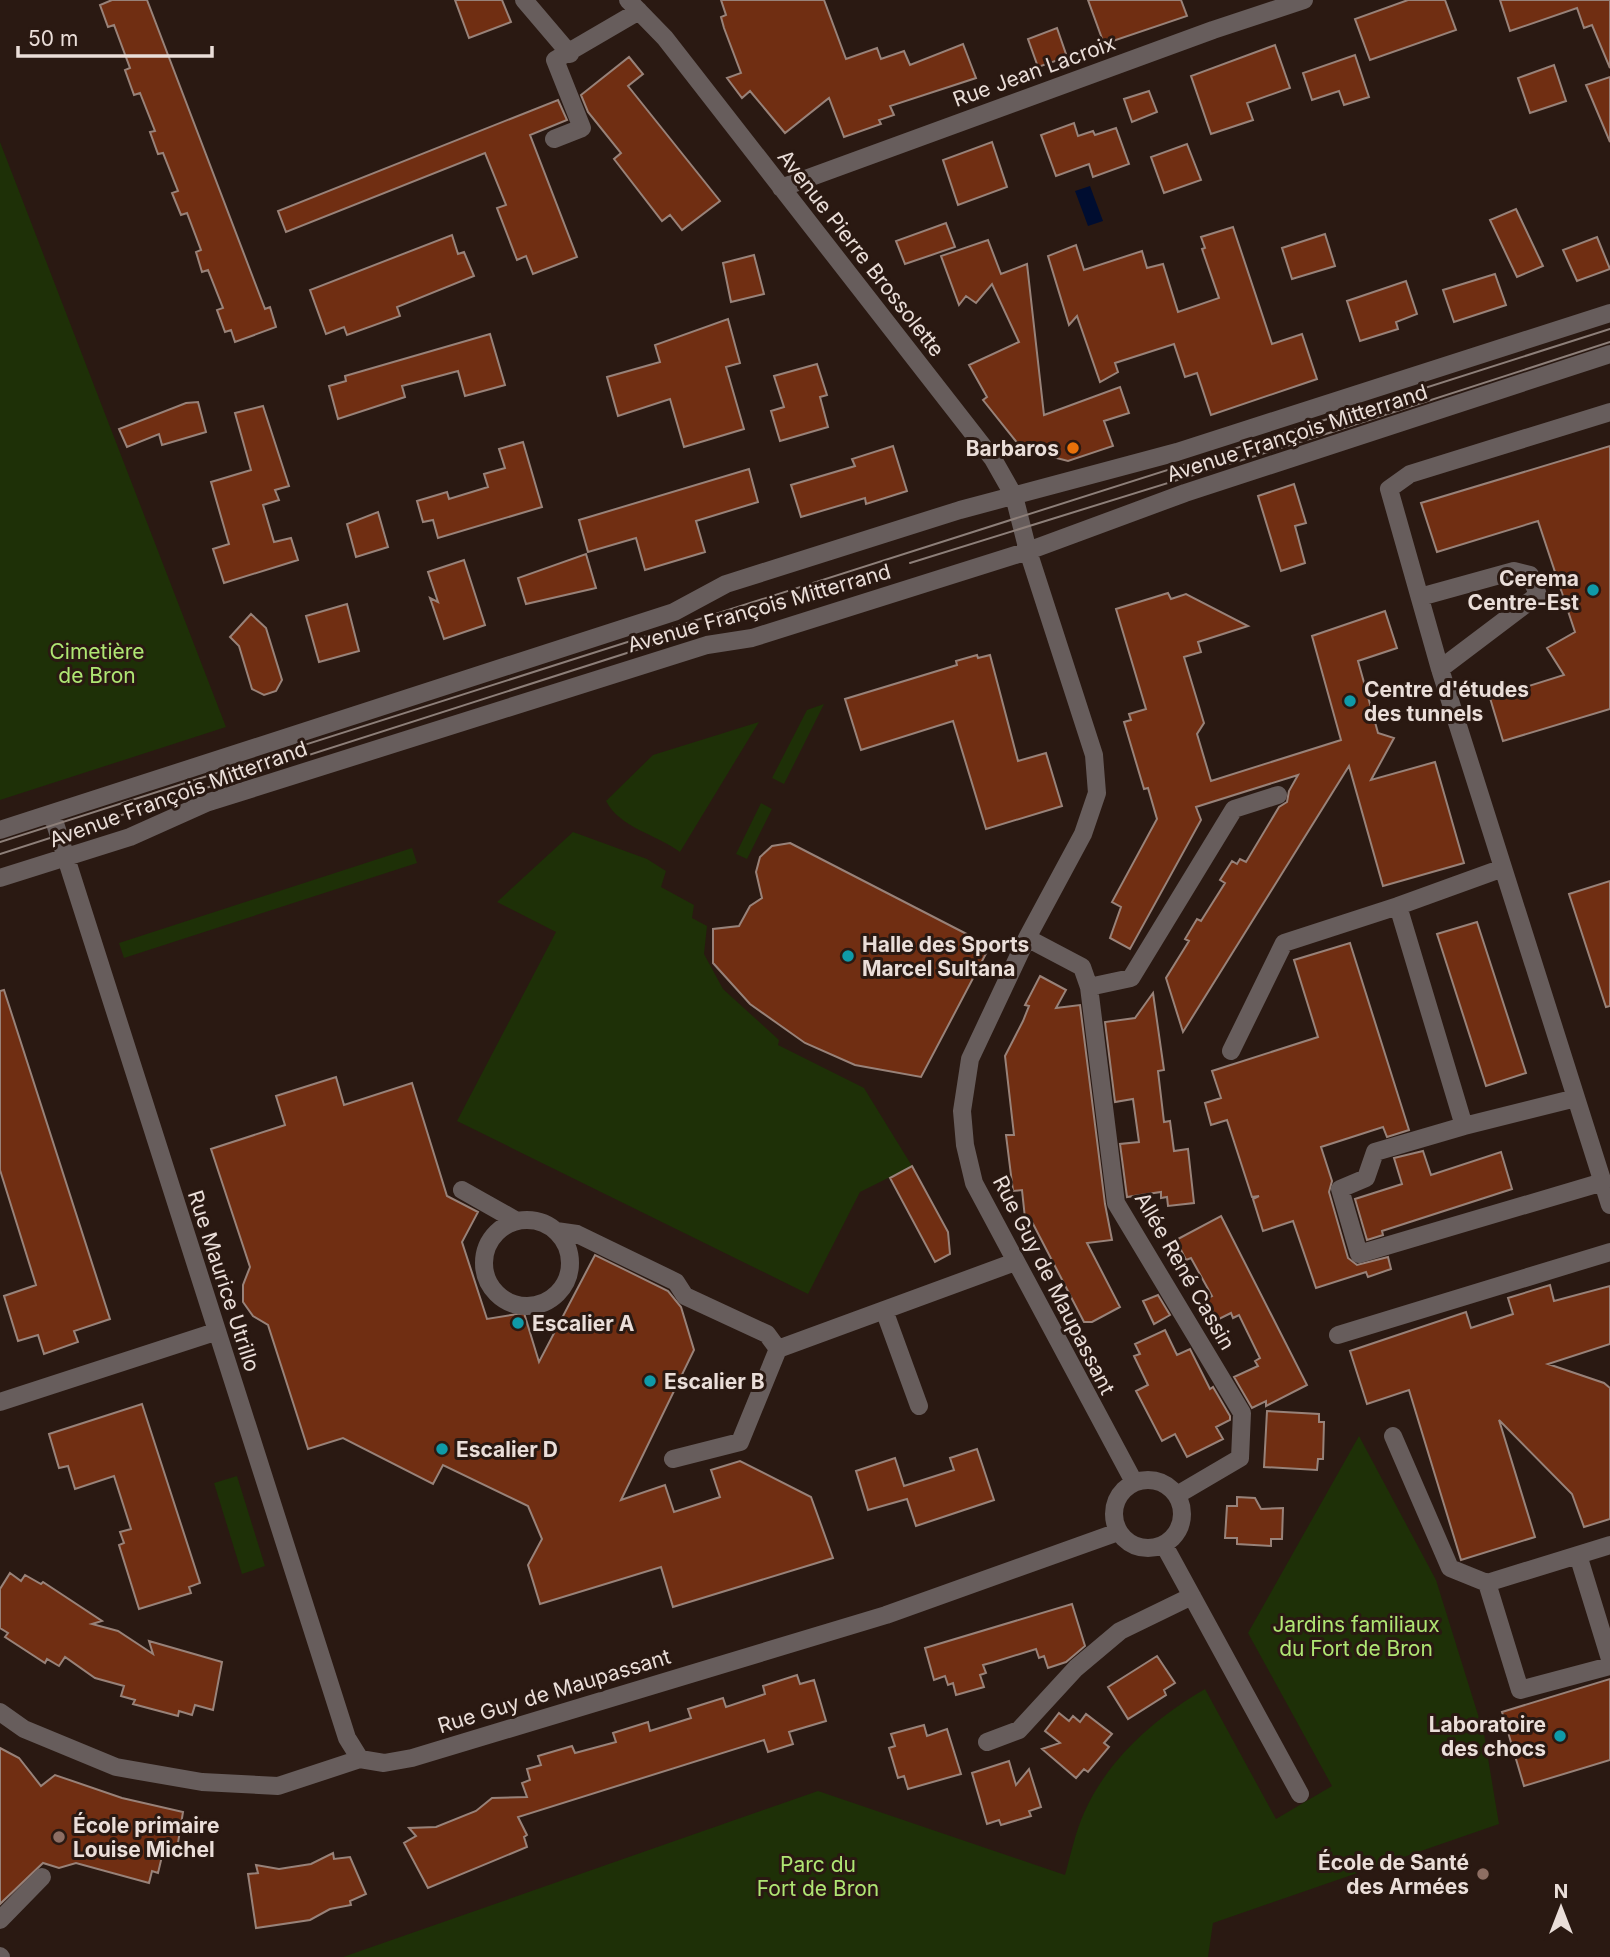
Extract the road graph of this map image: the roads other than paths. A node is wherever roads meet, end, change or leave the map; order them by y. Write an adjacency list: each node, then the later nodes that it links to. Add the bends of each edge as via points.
1 (524, 0): 4 (street)
2 (1304, 0): 6 (street, Rue Jean Lacroix)
3 (633, 6): 4 (street); 6 (street, Avenue Pierre Brossolette, via 665,38)
4 (570, 54): 5 (street, via 555,61 582,128)
5 (554, 139)
6 (781, 188): 10 (street, Avenue Pierre Brossolette, via 993,459)
7 (1610, 313): 10 (street, Avenue François Mitterrand, via 1177,452)
8 (1610, 354): 11 (street, Avenue François Mitterrand, via 1185,493)
9 (1610, 412): 12 (street, via 1410,474 1389,489)
10 (1014, 496): 11 (street, Avenue Pierre Brossolette); 15 (street, Avenue François Mitterrand, via 726,584 674,612)
11 (1028, 551): 17 (street, Avenue François Mitterrand, via 752,638 706,645 206,803); 21 (street, Rue Guy de Maupassant, via 1094,755 1097,793 1083,834)
12 (1420, 597): 13 (street); 13 (street, via 1514,571 1531,575 1538,595)
13 (1440, 668): 18 (street)
14 (1278, 794): 22 (street, via 1234,809 1131,978)
15 (52, 814): 16 (street, Avenue François Mitterrand); 17 (street, Rue Maurice Utrillo)
16 (0, 830)
17 (66, 859): 19 (street, Avenue François Mitterrand); 34 (street, Rue Maurice Utrillo)
18 (1503, 868): 20 (street); 24 (street)
19 (0, 878)
20 (1398, 906): 23 (street, via 1284,943); 25 (street)
21 (1027, 938): 22 (street, Allée René Cassin, via 1082,967); 32 (street, Rue Guy de Maupassant, via 970,1059 962,1111 974,1183)
22 (1089, 987): 42 (street, Allée René Cassin, via 1116,1202 1242,1413 1240,1458)
23 (1231, 1051)
24 (1576, 1098): 25 (street); 26 (street)
25 (1464, 1126): 26 (street, via 1375,1152 1366,1178 1340,1189 1359,1254)
26 (1603, 1182): 28 (street)
27 (462, 1190): 29 (street)
28 (1610, 1205)
29 (517, 1221): 30 (street, via 544,1223); 30 (street, via 492,1237 483,1265 494,1292 520,1306 548,1301 566,1280 569,1254)
30 (556, 1231): 36 (street, via 577,1234 676,1282 685,1296 767,1334)
31 (1610, 1252): 35 (street)
32 (1015, 1262): 33 (street); 41 (street, Rue Guy de Maupassant)
33 (884, 1310): 36 (street); 38 (street)
34 (215, 1332): 37 (street); 53 (street, Rue Maurice Utrillo, via 347,1738)
35 (1338, 1335)
36 (778, 1349): 40 (street, via 740,1442)
37 (0, 1402)
38 (919, 1406)
39 (1393, 1436): 47 (street, via 1450,1568)
40 (673, 1459)
41 (1133, 1482): 42 (street, via 1158,1480); 43 (street, via 1115,1503)
42 (1177, 1495): 44 (street, via 1181,1523)
43 (1118, 1532): 44 (street, via 1139,1547); 53 (street, Rue Guy de Maupassant, via 886,1615 439,1750 384,1763)
44 (1164, 1545): 48 (street)
45 (1610, 1545): 46 (street)
46 (1578, 1555): 47 (street); 49 (street)
47 (1487, 1583): 50 (street, via 1520,1690)
48 (1192, 1596): 52 (street, via 1120,1631 1076,1668 1019,1730); 54 (street)
49 (1610, 1659)
50 (1610, 1666)
51 (0, 1712): 53 (street, Rue Guy de Maupassant, via 24,1729 116,1767 202,1782 278,1786)
52 (987, 1742)
53 (360, 1759)
54 (1300, 1794)
55 (42, 1877): 56 (street)
56 (0, 1920)

